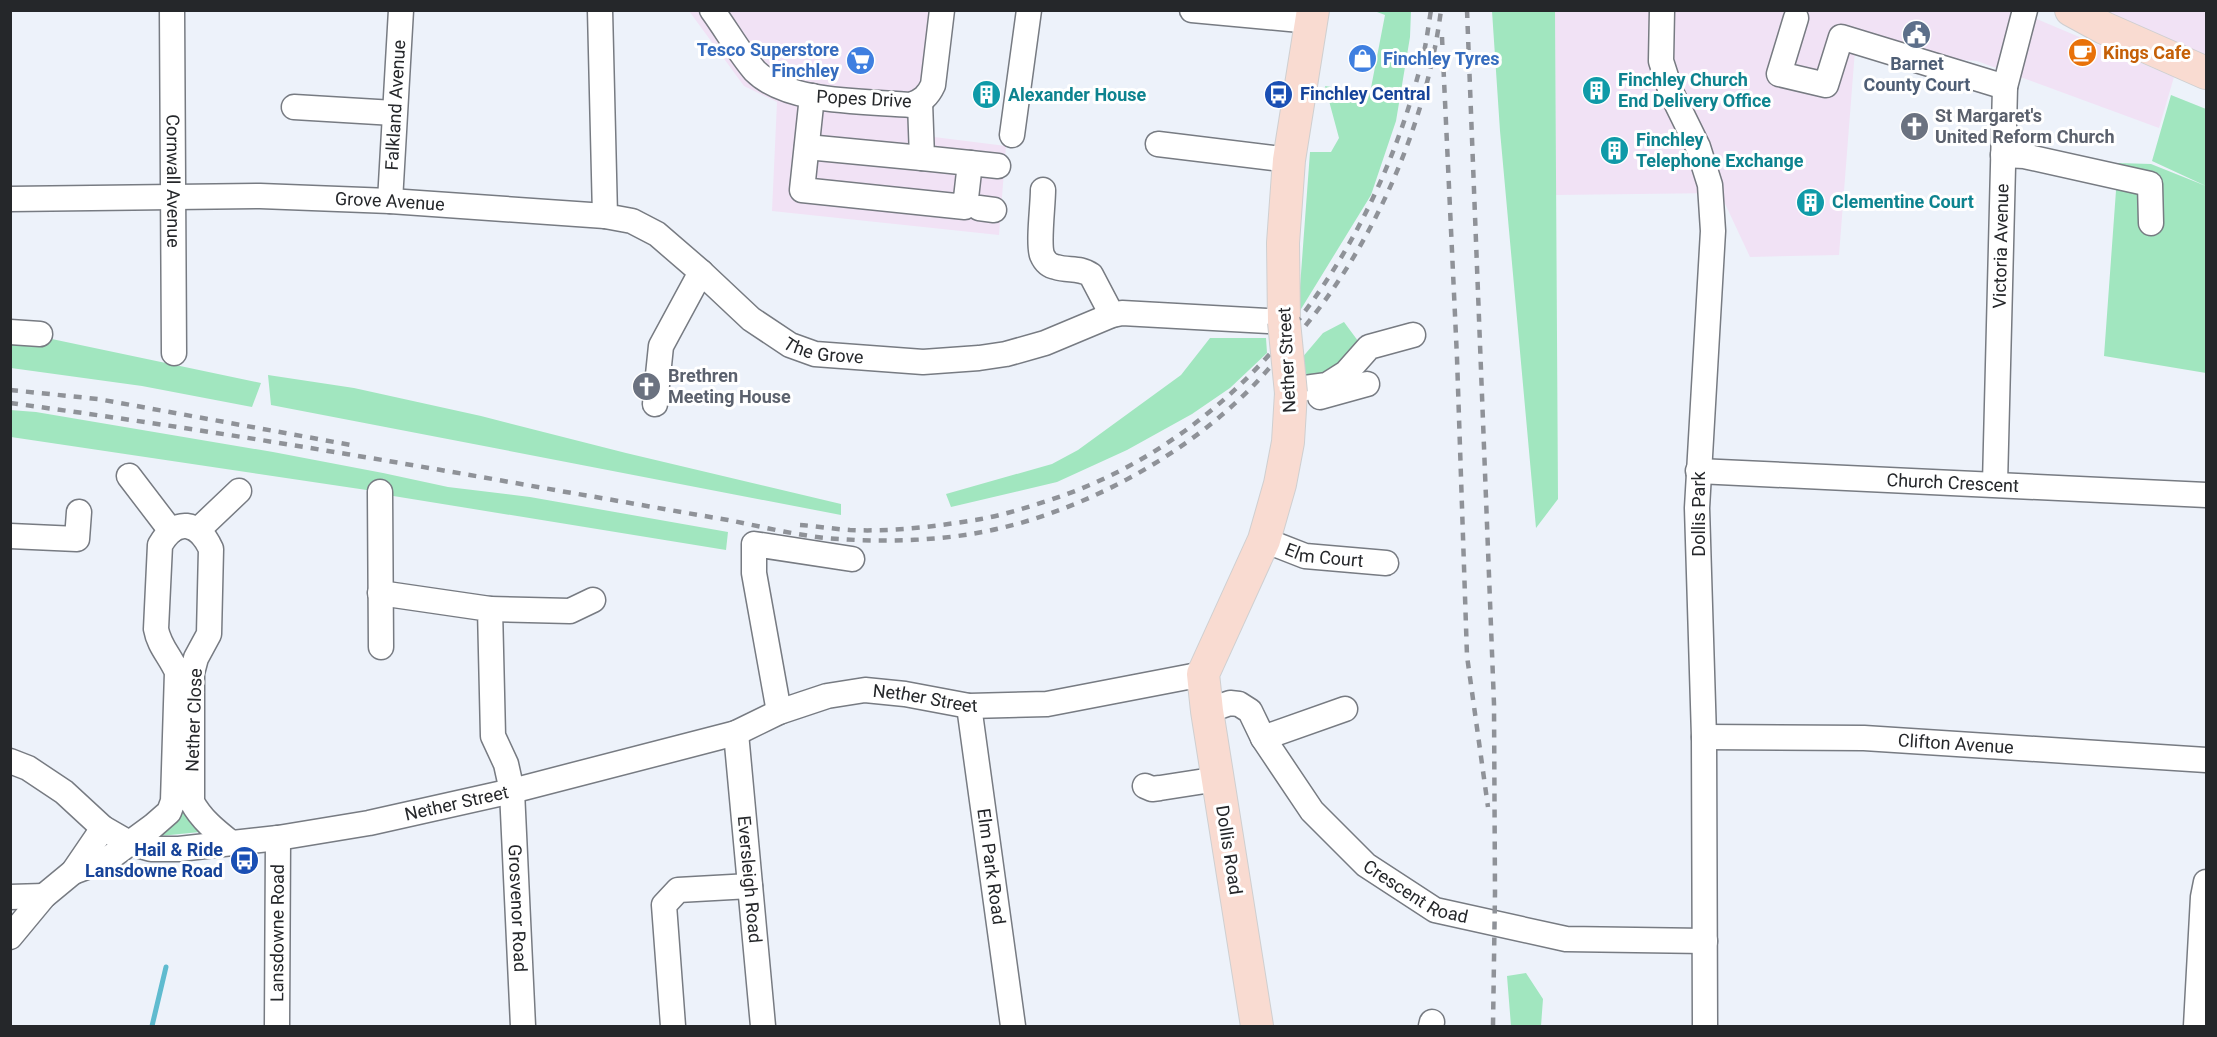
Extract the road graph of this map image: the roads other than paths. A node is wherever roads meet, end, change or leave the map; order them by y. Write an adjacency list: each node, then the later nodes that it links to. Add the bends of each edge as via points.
1 (172, 10): 26 (street, Cornwall Avenue)
2 (401, 10): 18 (street, Falkland Avenue)
3 (600, 10): 29 (street)
4 (712, 10): 15 (street, Popes Drive, via 755,70 775,86)
5 (942, 10): 16 (street, Popes Drive, via 933,85)
6 (1029, 10): 19 (street)
7 (1192, 10): 11 (street)
8 (1662, 10): 41 (street, Dollis Park, via 1661,60 1710,185 1713,231)
9 (2025, 10): 14 (street, Victoria Avenue)
10 (2071, 10): 13 (main road)
11 (1312, 16): 24 (main road, Nether Street)
12 (1796, 18): 14 (street, via 1779,74 1826,85 1841,37)
13 (2206, 73)
14 (2005, 87): 22 (street, Victoria Avenue)
15 (812, 96): 16 (street, Popes Drive, via 910,105); 21 (street)
16 (921, 102): 23 (street)
17 (294, 107): 18 (street)
18 (394, 113): 28 (street, Falkland Avenue)
19 (1012, 135)
20 (1158, 144): 24 (street)
21 (807, 147): 23 (street); 23 (street, via 802,190 980,208 983,168)
22 (2003, 155): 30 (street, via 2150,183); 43 (street, Victoria Avenue)
23 (922, 158)
24 (1289, 160): 33 (main road, Nether Street, via 1283,243)
25 (1043, 190): 32 (street, via 1044,260 1053,267 1092,275)
26 (174, 197): 27 (street, Grove Avenue); 28 (street, Grove Avenue); 37 (street, Cornwall Avenue)
27 (10, 199)
28 (390, 201): 29 (street, Grove Avenue)
29 (604, 216): 31 (street, The Grove, via 633,221 649,230)
30 (2151, 222)
31 (701, 272): 32 (street, The Grove, via 751,319 790,345 815,354 858,359 923,362 1006,354 1045,343); 40 (street, via 661,346)
32 (1112, 315): 33 (street, The Grove)
33 (1284, 322): 39 (main road, Nether Street, bridge)
34 (10, 332): 35 (street)
35 (40, 334)
36 (1413, 335): 39 (street, via 1369,347 1346,373 1327,385)
37 (174, 353)
38 (1366, 384): 39 (street, via 1336,394)
39 (1291, 395): 51 (main road, Nether Street, via 1288,442)
40 (655, 404)
41 (1698, 471): 43 (street, Church Crescent); 64 (street, Dollis Park)
42 (129, 476): 49 (street)
43 (1995, 484): 46 (street, Church Crescent)
44 (239, 491): 48 (street)
45 (380, 492): 54 (street)
46 (2206, 495)
47 (79, 512): 50 (street, via 77,540)
48 (198, 530): 49 (street, via 187,525); 73 (street, Nether Close, via 211,549 209,634 192,673 192,802 213,829)
49 (171, 531): 74 (street, Nether Close, via 160,545 156,629 158,642 177,672 173,801 169,812)
50 (10, 536)
51 (1264, 540): 53 (street, Elm Court, via 1305,556); 58 (main road, Nether Street)
52 (852, 559): 62 (street, via 754,544 753,573)
53 (1386, 563)
54 (380, 593): 56 (street); 57 (street)
55 (593, 600): 56 (street, via 570,611)
56 (490, 609): 70 (street, Grosvenor Road, via 493,736 506,764)
57 (381, 647)
58 (1203, 674): 59 (street, Nether Street, via 1047,704); 61 (main road, Dollis Road)
59 (969, 706): 62 (street, Nether Street, via 865,690 827,696); 86 (street, Elm Park Road)
60 (1345, 710): 65 (street)
61 (1207, 711): 65 (street, Crescent Road, via 1239,704 1250,711); 68 (main road, Dollis Road)
62 (779, 712): 63 (street, Nether Street)
63 (736, 733): 70 (street, Nether Street); 77 (street, Eversleigh Road)
64 (1704, 737): 67 (street, Clifton Avenue, via 1864,738); 81 (street, Dollis Park)
65 (1263, 738): 81 (street, Crescent Road, via 1312,811 1366,865 1435,910 1566,939)
66 (10, 760): 71 (street, Nether Street, via 64,792)
67 (2206, 760)
68 (1218, 779): 69 (street, via 1152,789); 87 (main road, Dollis Road)
69 (1145, 786)
70 (512, 791): 72 (street, Nether Street, via 369,824); 83 (street, Grosvenor Road)
71 (103, 828): 74 (street, Nether Street); 75 (street)
72 (278, 838): 73 (street, Nether Street); 82 (street, Lansdowne Road)
73 (231, 842): 74 (street, Nether Street, via 179,849 151,849)
74 (129, 843): 75 (street, Nether Close, via 108,859)
75 (73, 872): 78 (street)
76 (2206, 882): 89 (street)
77 (750, 886): 84 (street, via 678,890 663,905); 85 (street, Eversleigh Road)
78 (44, 896): 79 (street); 80 (street)
79 (10, 897)
80 (10, 937)
81 (1705, 941): 88 (street, Dollis Park)
82 (277, 1026)
83 (523, 1026)
84 (673, 1026)
85 (763, 1026)
86 (1013, 1026)
87 (1257, 1026)
88 (1705, 1026)
89 (2196, 1026)

